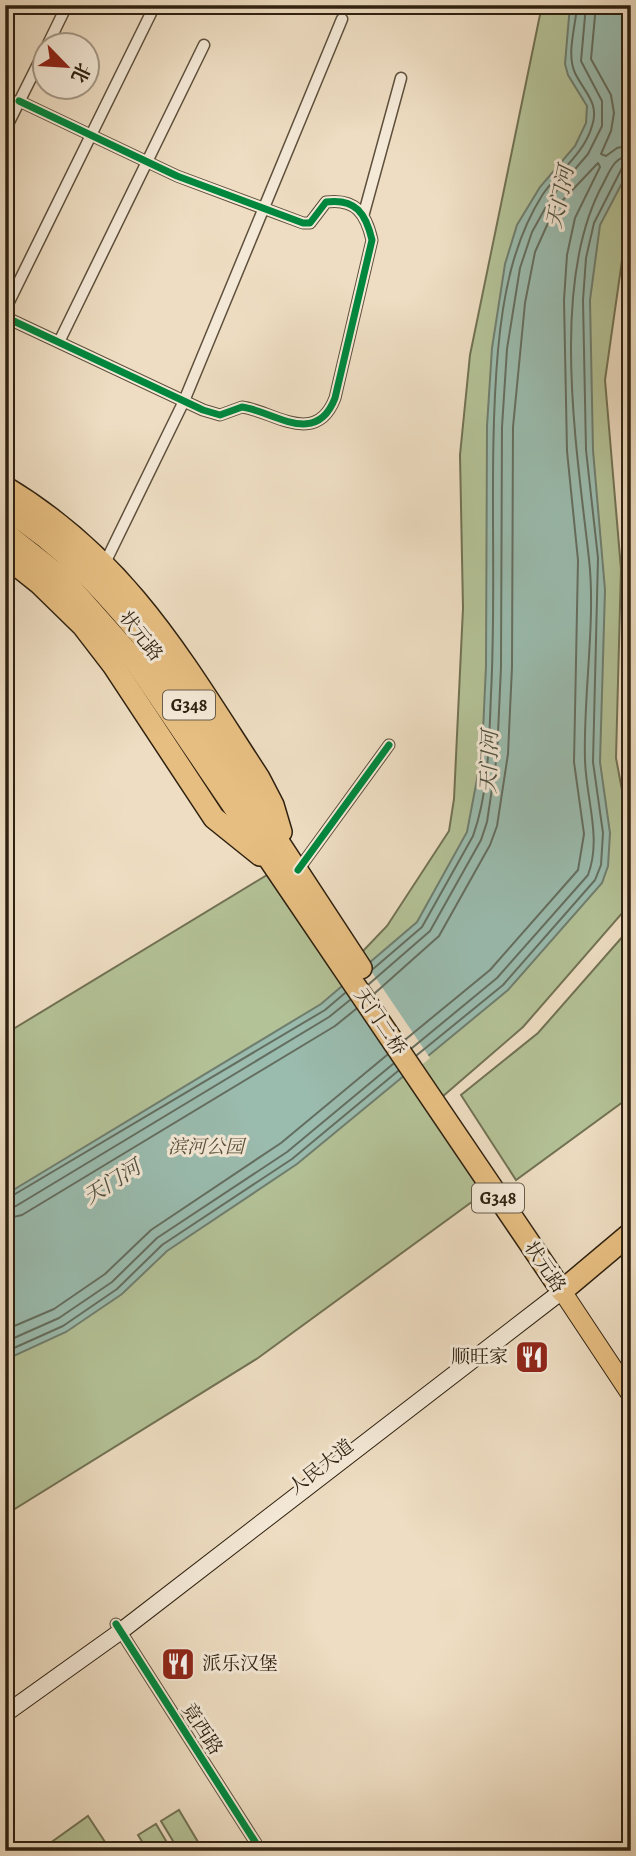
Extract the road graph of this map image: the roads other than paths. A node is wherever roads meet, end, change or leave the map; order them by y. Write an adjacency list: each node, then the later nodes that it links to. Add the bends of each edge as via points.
1 (67, 5): 4 (street)
2 (155, 5): 10 (street)
3 (342, 19): 12 (street)
4 (54, 32)
5 (204, 45): 11 (street)
6 (32, 75): 8 (street)
7 (401, 78): 13 (street)
8 (19, 101): 9 (street); 10 (street)
9 (5, 130)
10 (92, 135): 11 (street); 14 (street)
11 (147, 162): 12 (street); 16 (street)
12 (264, 209): 13 (street, via 303,223 310,223 326,202 348,204); 17 (street)
13 (364, 213): 17 (street, via 372,240 330,410 295,425 248,408 220,415)
14 (5, 310)
15 (5, 317): 16 (street)
16 (58, 342): 17 (street)
17 (184, 401): 22 (street)
18 (5, 487): 20 (highway)
19 (5, 508): 20 (highway); 24 (highway, 状元路 / G348, via 69,556 121,610 168,671)
20 (37, 508): 22 (highway)
21 (7, 544): 24 (highway, 状元路 / G348, via 62,579 109,628)
22 (105, 562): 24 (highway, via 161,630 263,785 273,805)
23 (389, 745): 24 (street)
24 (286, 863): 25 (highway, 状元路 / G348)
25 (331, 937): 26 (highway, 天门二桥 / G348)
26 (441, 1100): 29 (highway, 状元路 / G348)
27 (631, 1222): 29 (highway, 人民大道)
28 (631, 1233): 29 (highway, 人民大道)
29 (563, 1285): 30 (main road, 状元路); 31 (main road, 状元路); 32 (main road, 人民大道)
30 (631, 1377)
31 (631, 1395)
32 (119, 1628): 33 (main road, 人民大道); 34 (main road, 人民大道); 35 (street, 竟西路)
33 (5, 1704)
34 (5, 1714)
35 (261, 1851)

